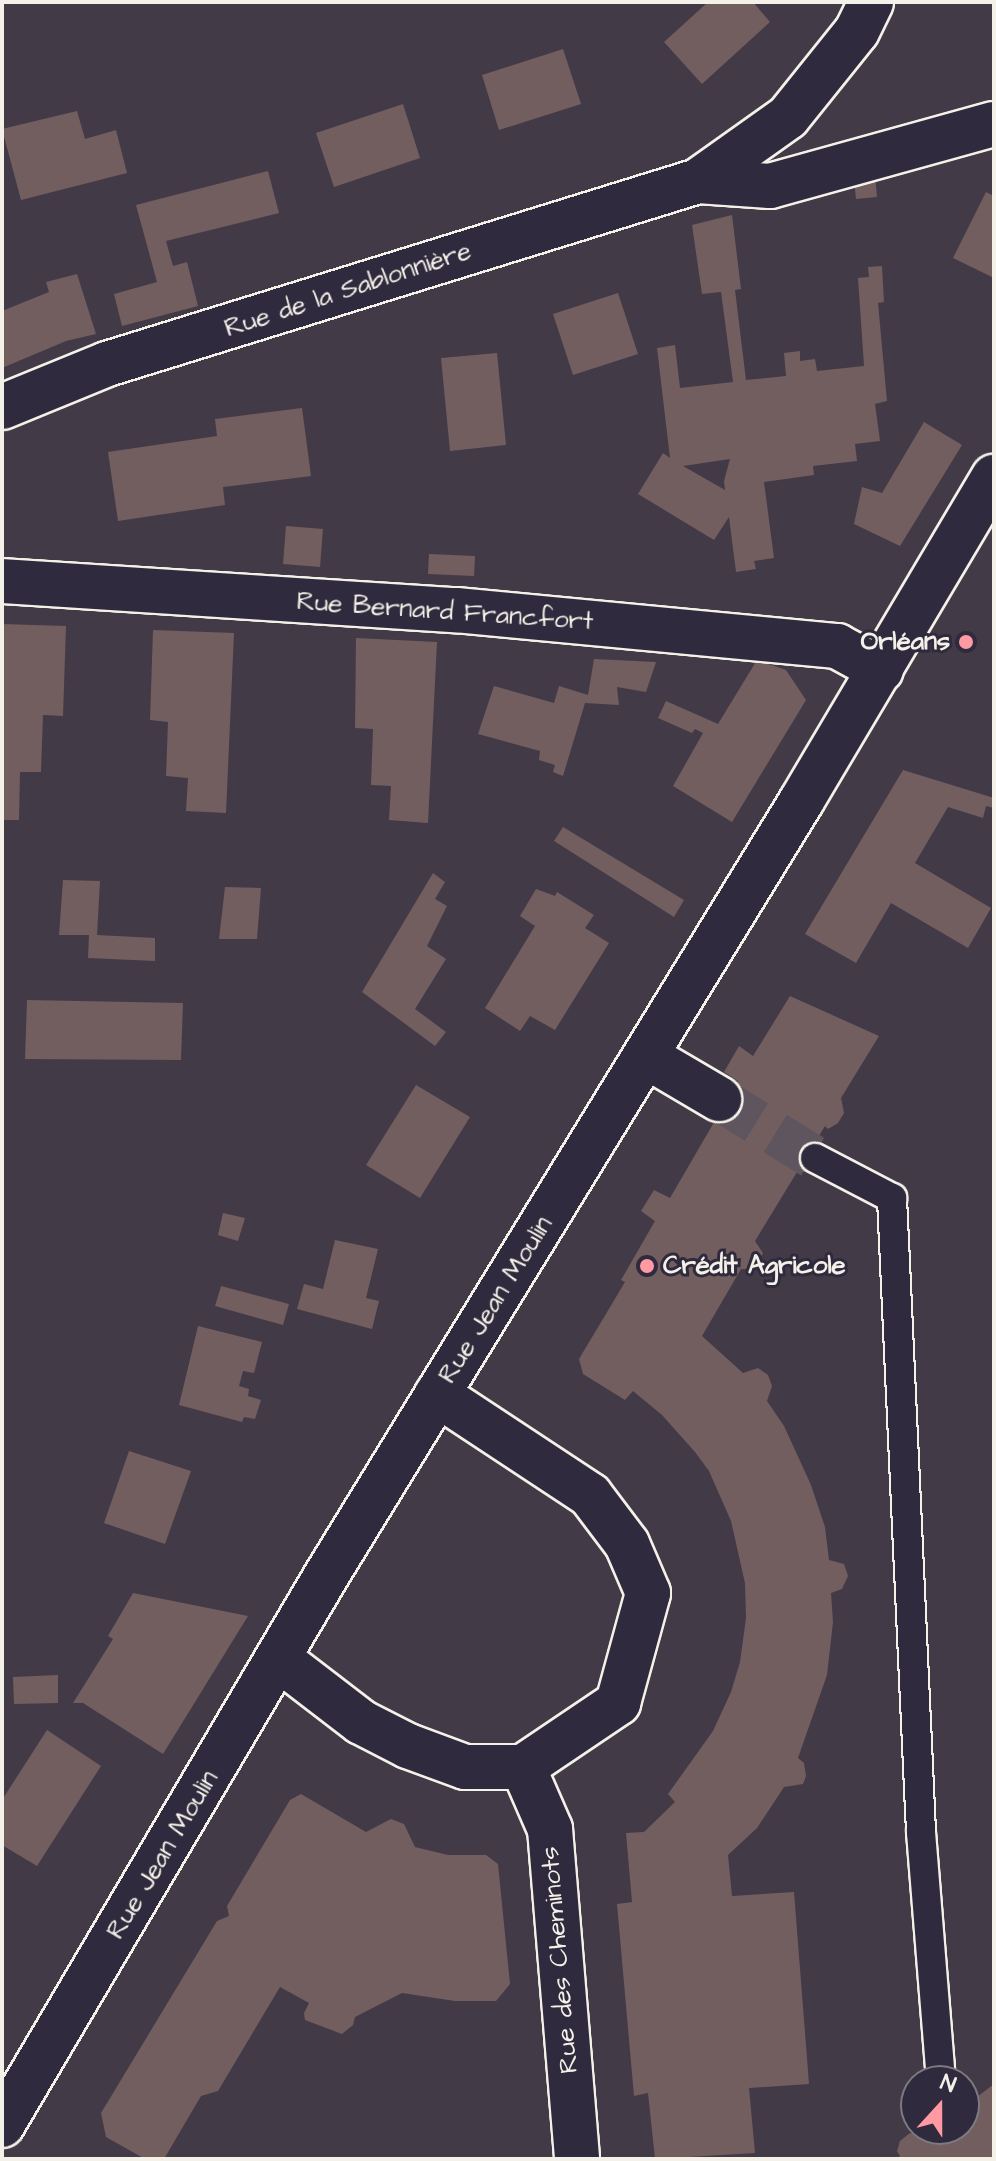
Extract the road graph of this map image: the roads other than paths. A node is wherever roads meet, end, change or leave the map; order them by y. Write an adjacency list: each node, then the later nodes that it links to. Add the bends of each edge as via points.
1 (871, 2): 3 (street, Rue de la Sablonnière, via 857,31 788,117)
2 (994, 124): 3 (street, Rue de la Sablonnière, via 770,186)
3 (698, 181): 4 (street, Rue de la Sablonnière, via 107,364)
4 (2, 407)
5 (994, 477): 7 (street, Rue Jean Moulin)
6 (2, 581): 7 (street, Rue Bernard Francfort, via 456,610 837,646)
7 (881, 670): 8 (street, Rue Jean Moulin)
8 (646, 1056): 9 (street); 11 (street, Rue Jean Moulin)
9 (719, 1099)
10 (815, 1158): 14 (lane, via 892,1198 921,1832)
11 (437, 1394): 12 (street, Rue Jean Moulin); 13 (street, via 590,1495 627,1544 648,1593 618,1703)
12 (279, 1659): 13 (street, via 361,1722 408,1746 465,1767); 15 (street, Rue Jean Moulin)
13 (523, 1767): 16 (street, Rue des Cheminots, via 550,1829)
14 (940, 2065)
15 (2, 2125)
16 (577, 2159)

